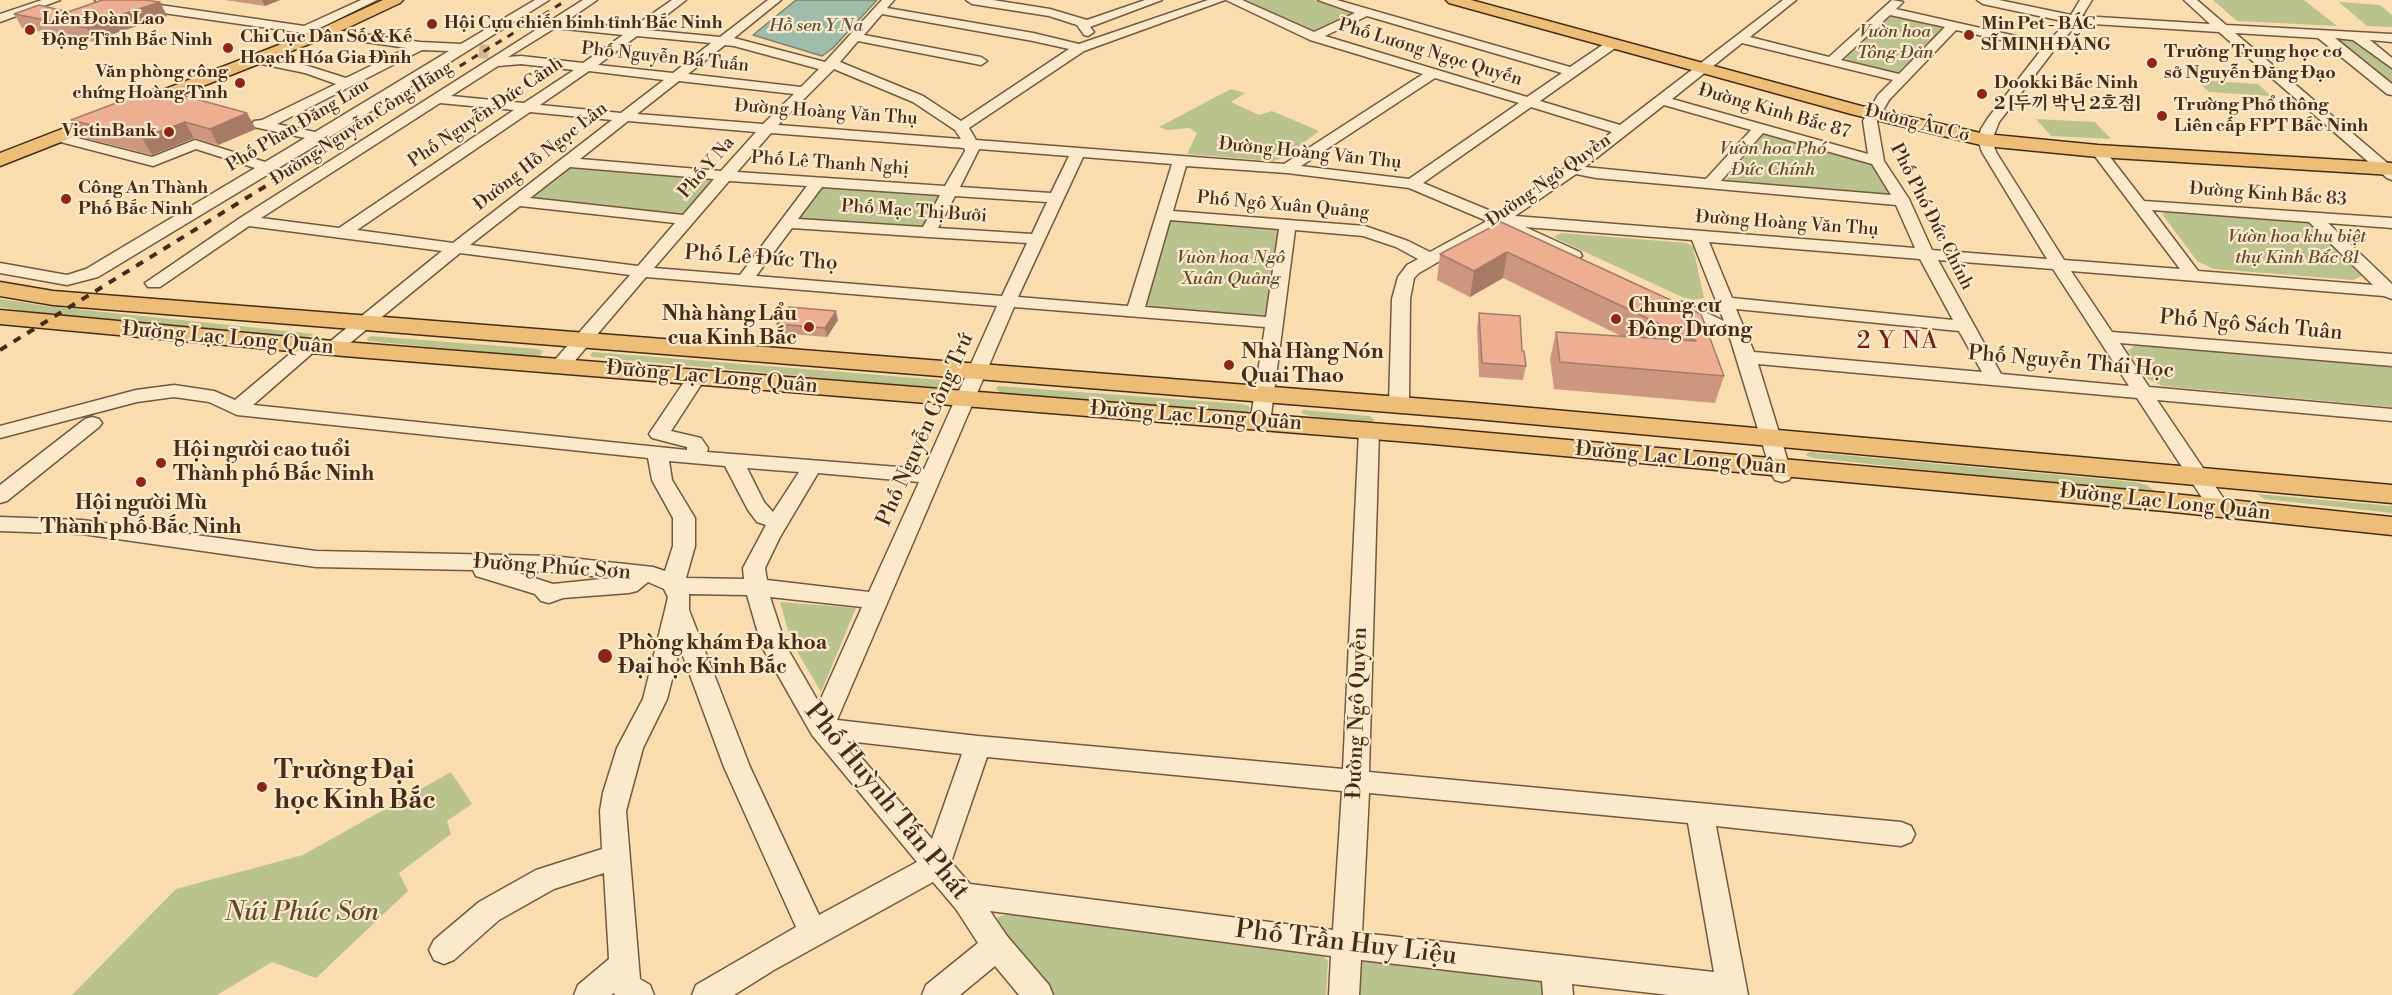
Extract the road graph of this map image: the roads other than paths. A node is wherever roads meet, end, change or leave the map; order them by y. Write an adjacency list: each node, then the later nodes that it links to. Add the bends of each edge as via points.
1 (54, 0): 21 (street)
2 (101, 0): 32 (street, Phố Nguyễn Bá Tuấn)
3 (371, 0): 32 (street)
4 (395, 0): 33 (main road)
5 (543, 0): 47 (street, Phố Phan Đăng Lưu)
6 (591, 0): 28 (street, Đường Nguyễn Công Hãng)
7 (680, 0): 34 (street, Phố Nguyễn Đức Cảnh)
8 (776, 0): 41 (street, Đường Hồ Ngọc Lân)
9 (972, 0): 29 (street, via 1050,13)
10 (1124, 0): 23 (street)
11 (1156, 0): 23 (street)
12 (1219, 0): 42 (street)
13 (1232, 0): 37 (street, Phố Lương Ngọc Quyến)
14 (1324, 0): 25 (street)
15 (1454, 0): 43 (main road, Đường Âu Cơ)
16 (1790, 0): 40 (street, Đường Ngô Quyền)
17 (1899, 0): 24 (street)
18 (1983, 0): 27 (street)
19 (2086, 0): 27 (street)
20 (2190, 0): 31 (street)
21 (25, 4): 26 (street)
22 (883, 5): 38 (street, Phố Y Na); 46 (street)
23 (1139, 6): 29 (street)
24 (1888, 11): 30 (street); 50 (street)
25 (1366, 12): 37 (street); 55 (street)
26 (0, 18)
27 (2075, 19): 31 (street); 45 (street)
28 (552, 24): 34 (street); 47 (street, Đường Nguyễn Công Hãng)
29 (1088, 24): 42 (street, via 1082,26)
30 (1953, 26): 45 (street); 58 (street)
31 (2222, 28): 35 (street); 89 (street)
32 (306, 29): 33 (street, Phố Nguyễn Bá Tuấn)
33 (326, 32): 44 (street, Phố Nguyễn Bá Tuấn); 48 (main road)
34 (634, 32): 41 (street); 53 (street, Phố Nguyễn Đức Cảnh)
35 (2320, 33): 36 (street); 61 (street)
36 (2355, 36): 39 (street); 51 (street)
37 (1314, 37): 56 (street, Phố Lương Ngọc Quyến)
38 (854, 38): 49 (street); 52 (street, Phố Y Na)
39 (2392, 38)
40 (1741, 39): 50 (street); 54 (street, Đường Ngô Quyền)
41 (723, 41): 52 (street); 57 (street, Đường Hồ Ngọc Lân)
42 (1099, 41): 46 (street)
43 (1614, 43): 54 (main road, Đường Âu Cơ); 55 (street)
44 (420, 46): 47 (street, Phố Nguyễn Bá Tuấn); 59 (street)
45 (2050, 47): 78 (street, via 1988,129)
46 (1080, 48): 72 (street)
47 (474, 54): 53 (street, Phố Nguyễn Bá Tuấn); 63 (street, Đường Nguyễn Công Hãng); 77 (street, Phố Phan Đăng Lưu)
48 (257, 59): 59 (street); 62 (main road)
49 (981, 61)
50 (1833, 61): 58 (street)
51 (2392, 64)
52 (830, 65): 60 (street, Phố Y Na); 72 (street, via 918,99)
53 (586, 67): 57 (street, Phố Nguyễn Bá Tuấn); 67 (street, Phố Nguyễn Đức Cảnh)
54 (1704, 67): 64 (street, Đường Ngô Quyền); 68 (main road, Đường Âu Cơ)
55 (1572, 72): 66 (street)
56 (1432, 74): 66 (street, Phố Lương Ngọc Quyến); 87 (street)
57 (676, 77): 60 (street, Phố Nguyễn Bá Tuấn); 69 (street, Đường Hồ Ngọc Lân)
58 (1900, 78): 68 (street)
59 (347, 83): 71 (street)
60 (805, 91): 73 (street, Phố Y Na)
61 (2392, 91)
62 (162, 96): 65 (street); 76 (main road)
63 (437, 99): 67 (street, Đường Hoàng Văn Thụ); 103 (street, Đường Nguyễn Công Hãng)
64 (1662, 100): 74 (street, Đường Kinh Bắc 87); 75 (street, Đường Ngô Quyền)
65 (185, 102)
66 (1529, 102): 75 (street, Phố Lương Ngọc Quyến); 92 (street)
67 (525, 108): 69 (street, Đường Hoàng Văn Thụ); 108 (street, Phố Nguyễn Đức Cảnh)
68 (1873, 113): 78 (main road, Đường Âu Cơ); 83 (street, Phố Phó Đức Chính, via 1870,131)
69 (624, 117): 73 (street, Đường Hoàng Văn Thụ); 84 (street, Đường Hồ Ngọc Lân)
70 (245, 120): 71 (street)
71 (264, 125): 77 (street)
72 (961, 127): 79 (street)
73 (767, 128): 79 (street, Đường Hoàng Văn Thụ); 90 (street, Phố Y Na)
74 (1760, 129): 83 (street, Đường Kinh Bắc 87); 93 (street)
75 (1621, 130): 88 (street, Đường Ngô Quyền)
76 (58, 137): 82 (main road); 86 (street, via 153,162 195,144)
77 (320, 137): 86 (street, Phố Phan Đăng Lưu)
78 (1985, 140): 80 (main road, Đường Âu Cơ); 115 (street)
79 (972, 144): 81 (street, Đường Hoàng Văn Thụ); 94 (street)
80 (2098, 151): 89 (main road, Đường Âu Cơ); 98 (street)
81 (1078, 153): 85 (street, Đường Hoàng Văn Thụ); 95 (street, Phố Nguyễn Công Trứ)
82 (0, 160)
83 (1877, 161): 97 (street, Phố Phó Đức Chính)
84 (566, 162): 90 (street, Phố Lê Thanh Nghị); 96 (street, Đường Hồ Ngọc Lân)
85 (1180, 162): 87 (street, Đường Hoàng Văn Thụ); 99 (street)
86 (267, 167): 116 (street, Phố Phan Đăng Lưu, via 93,273 67,280)
87 (1287, 169): 92 (street, Đường Hoàng Văn Thụ)
88 (1573, 169): 93 (street); 102 (street, Đường Ngô Quyền)
89 (2390, 171)
90 (726, 176): 91 (street, Phố Lê Thanh Nghị); 101 (street, Phố Y Na)
91 (818, 182): 94 (street, Phố Lê Thanh Nghị); 104 (street)
92 (1412, 184): 102 (street, Đường Hoàng Văn Thụ)
93 (1710, 184): 97 (street)
94 (950, 191): 95 (street, Phố Lê Thanh Nghị); 107 (street)
95 (1055, 198): 110 (street, Phố Nguyễn Công Trứ)
96 (517, 201): 101 (street); 111 (street, Đường Hồ Ngọc Lân)
97 (1901, 201): 112 (street, Phố Phó Đức Chính)
98 (2141, 205): 100 (street, Đường Kinh Bắc 83); 118 (street)
99 (1164, 215): 106 (street, Phố Ngô Xuân Quảng); 126 (street)
100 (2314, 218): 105 (street, Đường Kinh Bắc 83); 122 (street)
101 (687, 220): 117 (street, Phố Y Na)
102 (1499, 220): 109 (street, Đường Hoàng Văn Thụ); 113 (street, Đường Ngô Quyền); 114 (street)
103 (246, 221): 108 (street, Phố Lê Đức Thọ); 120 (street, Đường Nguyễn Công Hãng)
104 (788, 223): 107 (street, Phố Mạc Thị Bưởi); 119 (street)
105 (2392, 223)
106 (1288, 225): 113 (street, Phố Ngô Xuân Quảng, via 1376,234); 129 (street)
107 (928, 232): 110 (street, Phố Mạc Thị Bưởi)
108 (341, 234): 111 (street, Phố Lê Đức Thọ)
109 (1699, 238): 112 (street, Đường Hoàng Văn Thụ); 125 (street)
110 (1037, 239): 124 (street, Phố Nguyễn Công Trứ)
111 (456, 248): 117 (street, Phố Lê Đức Thọ); 128 (street, Đường Hồ Ngọc Lân)
112 (1926, 254): 115 (street, Đường Hoàng Văn Thụ); 130 (street, Phố Phó Đức Chính)
113 (1429, 258): 144 (street, Đường Ngô Quyền, via 1413,269 1402,288)
114 (1593, 265)
115 (2059, 265): 118 (street, Đường Hoàng Văn Thụ); 132 (street)
116 (0, 268)
117 (643, 272): 119 (street, Phố Lê Đức Thọ); 133 (street, Phố Y Na)
118 (2193, 275): 122 (street, Đường Hoàng Văn Thụ)
119 (746, 279): 124 (street, Phố Lê Đức Thọ)
120 (154, 283)
121 (0, 290): 128 (main road, Đường Lạc Long Quân, via 53,298)
122 (2390, 292)
123 (1665, 300): 131 (street)
124 (1008, 301): 126 (street, Phố Lê Đức Thọ); 138 (street, Phố Nguyễn Công Trứ)
125 (1726, 303): 130 (street); 131 (street)
126 (1135, 311): 129 (street, Phố Lê Đức Thọ)
127 (0, 317): 134 (main road, Đường Lạc Long Quân)
128 (363, 323): 133 (main road, Đường Lạc Long Quân); 134 (street, Đường Hồ Ngọc Lân)
129 (1275, 323): 142 (street)
130 (1965, 326): 140 (street, Phố Phó Đức Chính)
131 (1738, 335): 135 (street)
132 (2107, 337): 136 (street, Phố Ngô Sách Tuân); 141 (street)
133 (582, 340): 137 (street, Phố Y Na); 138 (main road, Đường Lạc Long Quân)
134 (321, 347): 137 (main road, Đường Lạc Long Quân); 145 (street, Đường Hồ Ngọc Lân)
135 (1747, 357): 140 (street, Phố Nguyễn Thái Học); 150 (street)
136 (2392, 360)
137 (560, 366): 139 (main road, Đường Lạc Long Quân)
138 (978, 371): 142 (main road, Đường Lạc Long Quân); 143 (street, Phố Nguyễn Công Trứ)
139 (697, 377): 143 (main road, Đường Lạc Long Quân); 152 (street)
140 (1994, 378): 141 (street, Phố Nguyễn Thái Học)
141 (2142, 392): 146 (street, Phố Nguyễn Thái Học); 156 (street)
142 (1264, 393): 144 (main road, Đường Lạc Long Quân); 148 (street)
143 (965, 399): 148 (main road, Đường Lạc Long Quân); 157 (street, Phố Nguyễn Công Trứ)
144 (1399, 404): 150 (main road, Đường Lạc Long Quân)
145 (237, 409): 151 (street, via 214,397 159,392); 152 (street, via 619,449 645,436)
146 (2392, 414)
147 (92, 423): 159 (street)
148 (1260, 423): 149 (main road, Đường Lạc Long Quân)
149 (1368, 431): 155 (main road, Đường Lạc Long Quân); 169 (street, Đường Ngô Quyền)
150 (1771, 437): 155 (street); 156 (main road, Đường Lạc Long Quân)
151 (1, 441)
152 (658, 444): 153 (street, via 695,457); 165 (street, via 662,480 684,518 684,546)
153 (732, 459): 154 (street); 161 (street, via 755,505 765,517)
154 (812, 467): 157 (street); 161 (street, Phố Huỳnh Tấn Phát)
155 (1781, 472): 160 (main road, Đường Lạc Long Quân)
156 (2197, 475): 158 (main road, Đường Lạc Long Quân); 160 (street)
157 (931, 476): 166 (street, Phố Nguyễn Công Trứ)
158 (2392, 494)
159 (0, 496)
160 (2219, 508): 163 (main road, Đường Lạc Long Quân)
161 (779, 522): 164 (street, Phố Huỳnh Tấn Phát, via 754,568)
162 (0, 524): 165 (street, Đường Phúc Sơn, via 82,527 316,559 552,564 665,578)
163 (2392, 526)
164 (756, 587): 165 (street, Đường Phúc Sơn); 166 (street, Đường Phúc Sơn); 167 (street, Phố Huỳnh Tấn Phát, via 774,647)
165 (675, 593): 172 (street, via 655,699 630,748 616,793); 175 (street, via 737,767)
166 (878, 601): 167 (street, Phố Nguyễn Công Trứ)
167 (821, 728): 168 (street); 173 (street, Phố Huỳnh Tấn Phát)
168 (978, 746): 169 (street); 173 (street)
169 (1356, 781): 170 (street); 176 (street, Đường Ngô Quyền)
170 (1700, 813): 171 (street); 181 (street)
171 (1901, 834)
172 (615, 857): 178 (street, via 546,879 489,911); 179 (street)
173 (936, 866): 174 (street, Phố Huỳnh Tấn Phát); 175 (street)
174 (961, 895): 176 (street, Phố Trần Huy Liệu); 177 (street, Phố Huỳnh Tấn Phát)
175 (813, 933): 184 (street)
176 (1348, 945): 180 (street, Phố Trần Huy Liệu); 187 (street, Đường Ngô Quyền)
177 (997, 946): 185 (street); 186 (street, Phố Huỳnh Tấn Phát)
178 (444, 950)
179 (624, 965): 182 (street); 183 (street, via 626,986)
180 (1557, 982): 181 (street, Phố Trần Huy Liệu)
181 (1733, 992)
182 (589, 995)
183 (639, 995)
184 (707, 995)
185 (937, 995)
186 (1038, 995)
187 (1344, 995)

